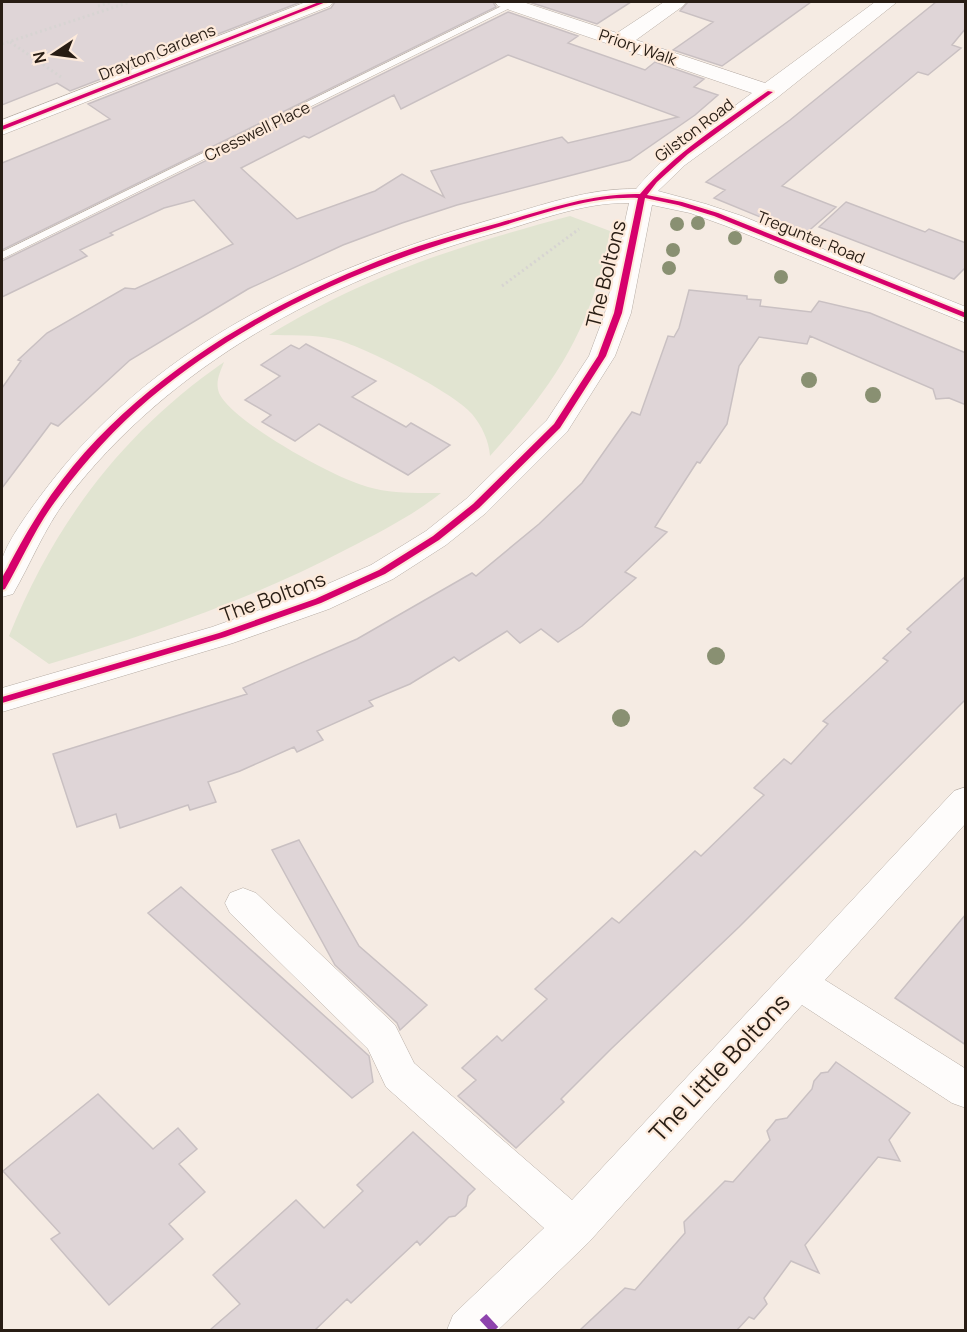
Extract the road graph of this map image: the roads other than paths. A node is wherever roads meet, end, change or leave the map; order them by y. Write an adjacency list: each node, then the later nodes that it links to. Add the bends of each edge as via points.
1 (323, 2): 7 (street, Drayton Gardens)
2 (676, 2): 5 (street)
3 (887, 2): 6 (street, Gilston Road)
4 (509, 3): 5 (street, Priory Walk); 9 (lane, Cresswell Place)
5 (620, 41): 6 (street, Priory Walk)
6 (770, 92): 8 (street, Gilston Road, via 676,160)
7 (2, 128)
8 (642, 196): 10 (street, Tregunter Road, via 699,208); 11 (street, The Boltons, via 590,202 432,243 315,291 223,342 172,376 87,455 56,495); 12 (street, The Boltons, via 621,303 602,356 557,426 460,519 382,572 318,601 222,635)
9 (2, 256)
10 (966, 316)
11 (2, 587)
12 (2, 700)
13 (966, 800): 15 (street, The Little Boltons)
14 (243, 903): 17 (street, via 382,1038 400,1075)
15 (799, 982): 16 (street); 17 (street, The Little Boltons)
16 (966, 1091)
17 (574, 1228): 18 (street, The Little Boltons)
18 (468, 1330)

